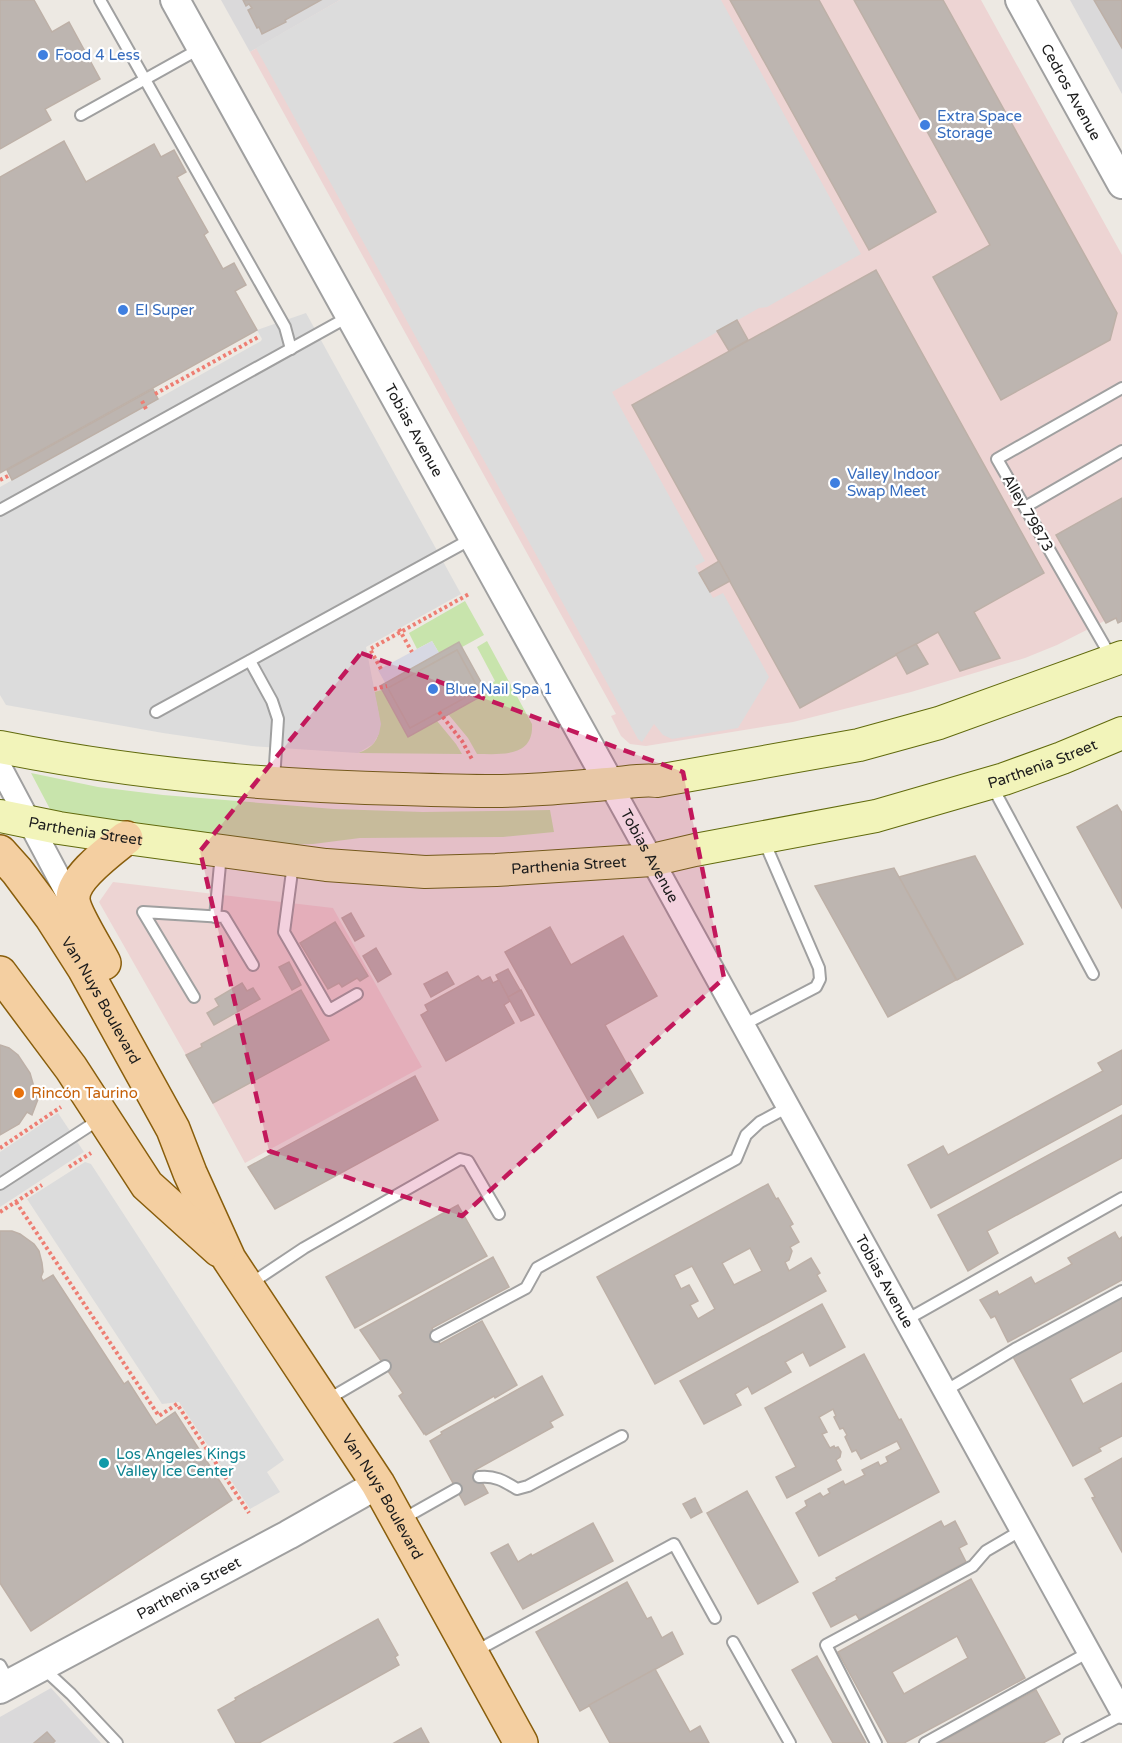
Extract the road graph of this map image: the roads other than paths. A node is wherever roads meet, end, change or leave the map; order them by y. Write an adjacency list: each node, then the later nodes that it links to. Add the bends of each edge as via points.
1 (100, 0): 5 (lane)
2 (175, 0): 4 (street, Tobias Avenue)
3 (1020, 0): 7 (street, Cedros Avenue)
4 (201, 47): 5 (lane); 8 (street, Tobias Avenue)
5 (144, 80): 6 (lane); 9 (lane, via 285,327)
6 (81, 115)
7 (1122, 184)
8 (350, 316): 9 (lane); 14 (street, Tobias Avenue)
9 (291, 349): 13 (lane)
10 (1122, 388): 12 (lane, Alley 79873, via 998,459)
11 (1122, 451): 12 (lane)
12 (1025, 507): 15 (lane, Alley 79873)
13 (0, 510)
14 (474, 538): 16 (lane); 23 (street, Tobias Avenue)
15 (1118, 659): 23 (main road, via 939,723 860,745 657,781)
16 (250, 661): 17 (lane); 22 (lane, via 278,718)
17 (156, 712)
18 (1122, 733): 21 (main road, Parthenia Street)
19 (0, 747): 22 (main road, via 109,767)
20 (0, 767): 24 (street)
21 (991, 783): 26 (main road, Parthenia Street, via 876,816); 35 (lane)
22 (274, 784): 23 (main road, via 495,791)
23 (610, 784): 29 (street, Tobias Avenue)
24 (14, 819): 25 (main road, Parthenia Street); 31 (street)
25 (126, 838): 27 (main road, Parthenia Street); 31 (main road, via 81,879 73,897)
26 (763, 838): 29 (main road, Parthenia Street); 38 (lane, via 819,968 820,979 816,987)
27 (221, 851): 30 (main road, Parthenia Street); 32 (lane)
28 (0, 852): 41 (main road, Van Nuys Boulevard, via 68,941)
29 (651, 860): 30 (main road, Parthenia Street, via 425,872); 38 (street, Tobias Avenue)
30 (294, 861): 36 (lane, via 284,932 329,1010)
31 (76, 909): 41 (main road, via 162,1071)
32 (215, 917): 33 (lane, via 224,917); 37 (lane, via 143,912)
33 (253, 965)
34 (0, 973): 40 (main road, Van Nuys Boulevard)
35 (1093, 974)
36 (357, 994)
37 (194, 997)
38 (743, 1025): 39 (street, Tobias Avenue)
39 (788, 1107): 48 (street, Tobias Avenue); 49 (lane, via 760,1122 746,1135 736,1159 537,1268 526,1288)
40 (103, 1118): 42 (lane); 45 (main road, Van Nuys Boulevard, via 147,1185)
41 (172, 1129): 45 (main road, Van Nuys Boulevard)
42 (0, 1184)
43 (1122, 1198): 48 (lane)
44 (499, 1214): 46 (lane, via 468,1161 460,1159 304,1248)
45 (229, 1259): 46 (main road, Van Nuys Boulevard)
46 (247, 1286): 52 (main road, Van Nuys Boulevard)
47 (1122, 1292): 51 (lane, via 1015,1348)
48 (906, 1320): 51 (street, Tobias Avenue)
49 (436, 1336)
50 (385, 1366): 52 (lane)
51 (945, 1391): 58 (street, Tobias Avenue)
52 (324, 1402): 55 (main road, Van Nuys Boulevard)
53 (622, 1436): 54 (lane, via 528,1486 517,1489 490,1476)
54 (479, 1477)
55 (378, 1484): 57 (main road, Van Nuys Boulevard); 63 (street, Parthenia Street)
56 (456, 1490): 57 (lane)
57 (399, 1521): 62 (main road, Van Nuys Boulevard)
58 (1022, 1530): 61 (street, Tobias Avenue); 69 (lane, via 986,1551 973,1566 826,1645)
59 (715, 1618): 62 (lane, via 674,1544)
60 (734, 1642): 68 (lane)
61 (1089, 1652): 65 (street, Tobias Avenue); 70 (lane)
62 (471, 1653): 67 (main road, Van Nuys Boulevard)
63 (41, 1666): 64 (street, Parthenia Street); 66 (lane)
64 (4, 1679)
65 (1122, 1714): 71 (lane)
66 (117, 1743)
67 (521, 1743)
68 (790, 1743)
69 (876, 1743)
70 (925, 1743)
71 (1069, 1743)

